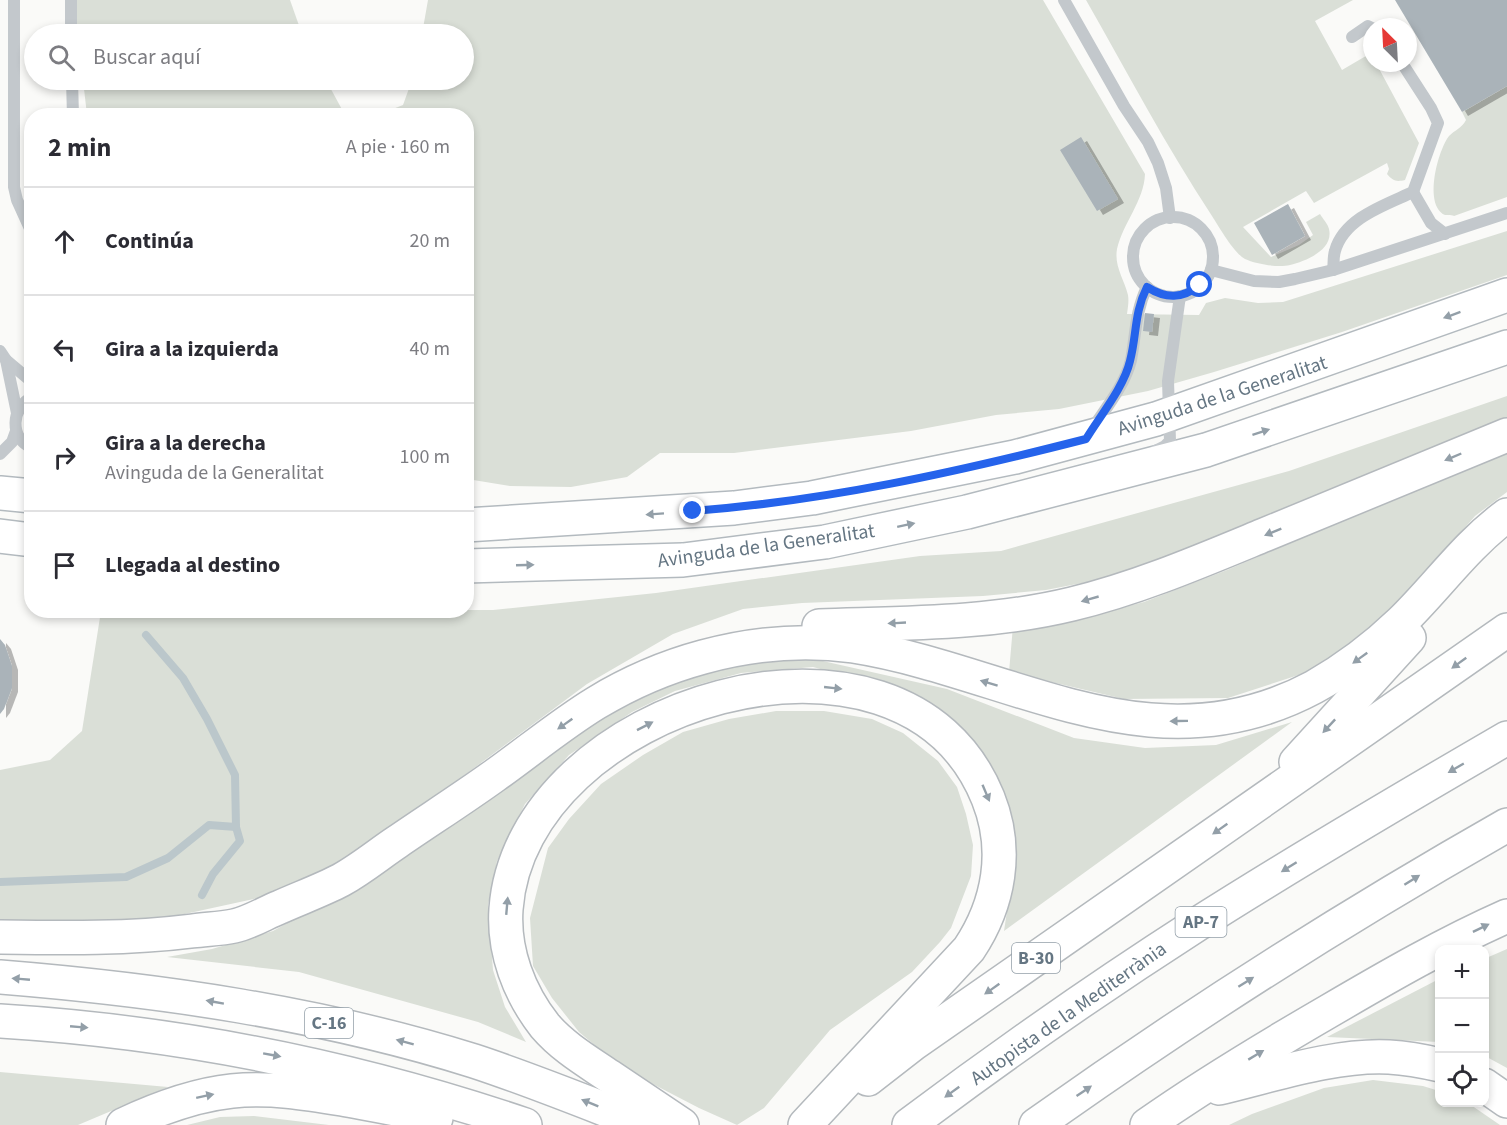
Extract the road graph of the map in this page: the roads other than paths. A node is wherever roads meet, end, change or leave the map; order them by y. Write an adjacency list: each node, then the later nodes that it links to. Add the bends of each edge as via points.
1 (14, 0): 12 (lane, via 14,187)
2 (71, 0): 4 (lane)
3 (1064, 0): 13 (lane, via 1148,142 1166,188)
4 (71, 24)
5 (1363, 29): 6 (lane)
6 (1352, 37)
7 (1408, 72): 10 (lane, via 1438,123)
8 (72, 90): 9 (lane)
9 (73, 108)
10 (1413, 192): 14 (lane, via 1431,223); 16 (lane, via 1360,218 1344,231 1335,250)
11 (1507, 213): 14 (lane)
12 (24, 215)
13 (1170, 218): 15 (lane, via 1189,221 1200,228 1212,252); 17 (lane, via 1150,224 1134,246 1134,268)
14 (1445, 234): 16 (lane)
15 (1210, 270): 16 (lane, via 1254,281 1279,282); 19 (lane, via 1200,285)
16 (1333, 270)
17 (1147, 287): 19 (lane, via 1157,294); 28 (lane, via 1139,303 1125,377)
18 (1507, 295): 25 (main road, Avinguda de la Generalitat, one-way to 25)
19 (1180, 296): 25 (lane, via 1168,381)
20 (1507, 347): 33 (main road, Avinguda de la Generalitat, one-way to 20, via 1206,450)
21 (3, 356): 22 (lane); 24 (lane)
22 (24, 375)
23 (24, 403): 24 (lane)
24 (17, 413): 26 (lane)
25 (1169, 414): 28 (main road, Avinguda de la Generalitat); 33 (lane, via 1170,441 1166,446 1008,491)
26 (16, 431): 29 (lane); 30 (lane)
27 (1507, 435): 41 (main road, one-way to 41, via 1133,586 1071,604 1008,615 749,631 683,651)
28 (1086, 439): 35 (main road, Avinguda de la Generalitat, one-way to 35, via 812,498 703,511)
29 (24, 443)
30 (0, 454)
31 (0, 492): 32 (main road)
32 (24, 495)
33 (967, 512): 39 (main road, Avinguda de la Generalitat, one-way to 33, via 682,560 825,542)
34 (1507, 515): 41 (main road, one-way to 41, via 1458,558 1403,621 1341,672 1275,704 1239,715 1187,721 1124,718 883,652 812,643 744,648 705,657 674,666)
35 (474, 525)
36 (1507, 525): 43 (main road, one-way to 43)
37 (0, 536): 38 (main road)
38 (24, 539)
39 (474, 566)
40 (1507, 630): 43 (main road, B-30, one-way to 43)
41 (596, 703): 46 (main road, one-way to 46, via 341,880 237,926 114,938)
42 (1507, 738): 59 (main road, Autopista de la Mediterrània / AP-7, one-way to 59, via 1196,925)
43 (1268, 795): 58 (main road, B-30, one-way to 58, via 913,1044)
44 (1507, 825): 60 (main road, one-way to 44, via 1225,996 1427,870)
45 (1507, 916): 51 (main road, one-way to 45, via 1383,979)
46 (0, 937)
47 (0, 977): 56 (main road, C-16, one-way to 47, via 537,1082 341,1026 154,993)
48 (0, 1021): 55 (main road, C-16, one-way to 55, via 91,1028 287,1058 411,1088)
49 (1435, 1064): 51 (main road, via 1386,1057 1351,1059)
50 (1489, 1088): 52 (main road)
51 (1188, 1096): 61 (main road)
52 (1507, 1101)
53 (136, 1119): 54 (main road, one-way to 54, via 194,1099 233,1091 288,1090 404,1109)
54 (464, 1125)
55 (525, 1125)
56 (645, 1125)
57 (682, 1125): 58 (main road, one-way to 58, via 576,1054 545,1026 530,1004 512,964 505,921 517,856 538,816 571,779 590,761 639,729 696,704 784,686 862,693 923,718 953,742 975,770 992,807 999,837 995,891 980,933 950,972 924,995)
58 (806, 1125)
59 (909, 1125)
60 (1036, 1125)
61 (1147, 1125)

